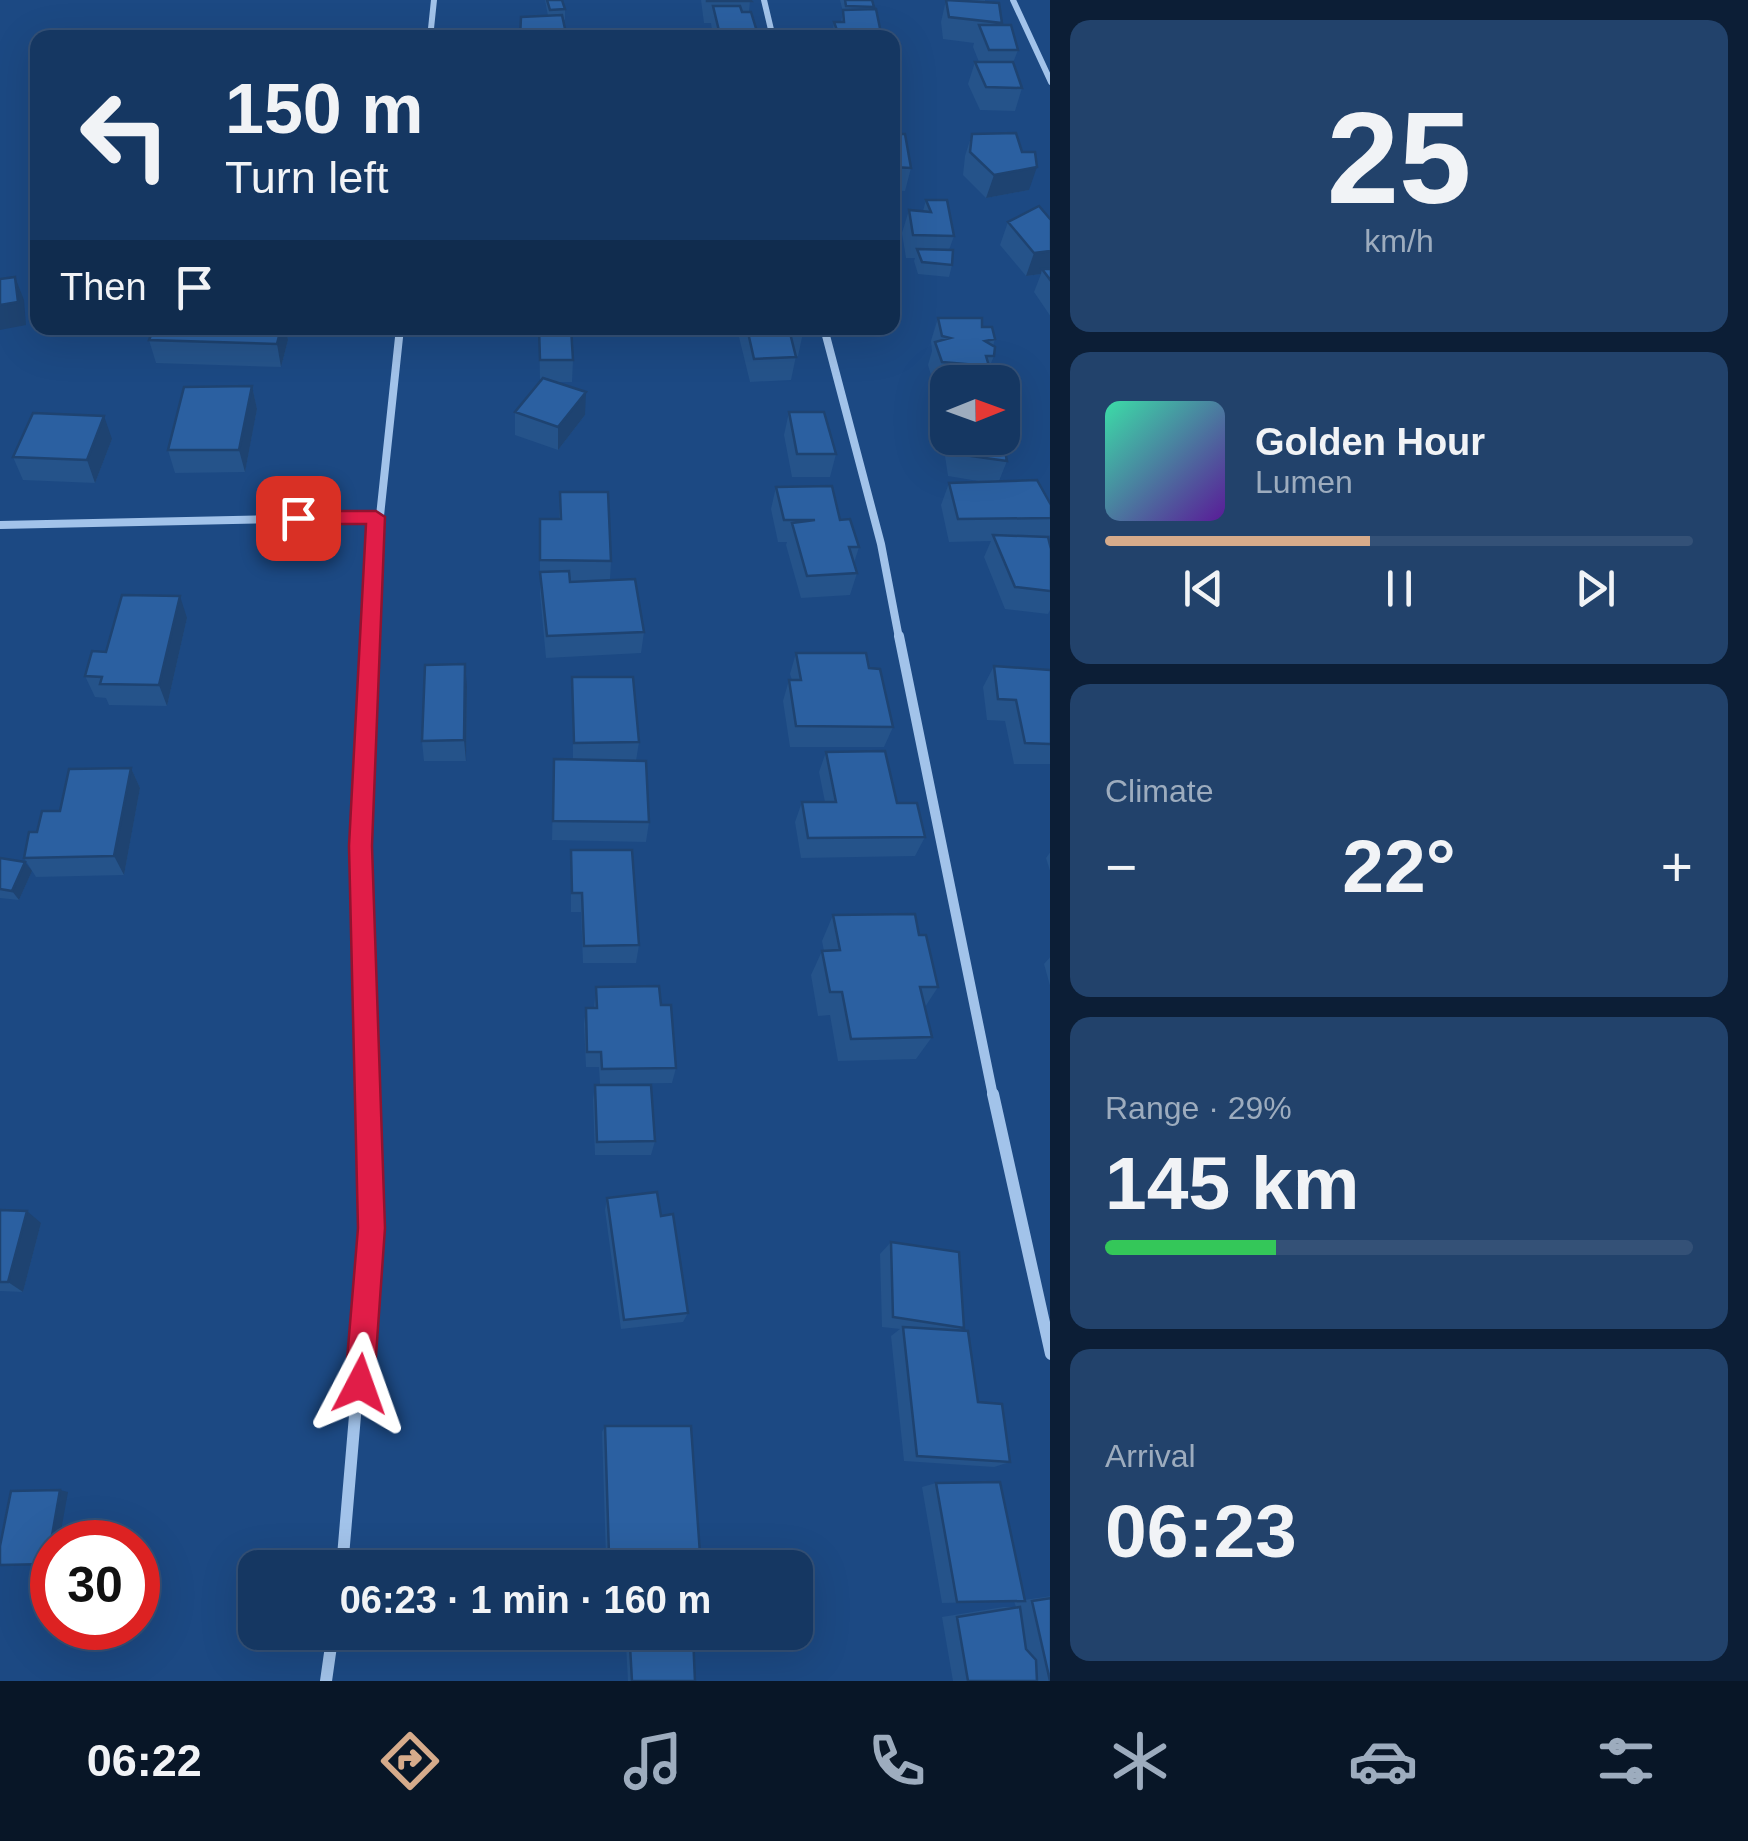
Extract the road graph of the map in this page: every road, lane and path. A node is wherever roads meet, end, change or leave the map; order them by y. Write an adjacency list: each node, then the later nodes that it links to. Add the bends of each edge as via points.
1 (434, 0): 4 (street)
2 (764, 0): 5 (street)
3 (1013, 0): 6 (street)
4 (431, 30)
5 (772, 30)
6 (1050, 82)
7 (399, 335): 9 (street)
8 (826, 335): 11 (street, via 881,544 950,904)
9 (376, 517): 10 (street); 12 (street, via 360,846 372,1228)
10 (0, 525)
11 (1050, 1354)
12 (344, 1550)
13 (330, 1650): 14 (street)
14 (326, 1681)

